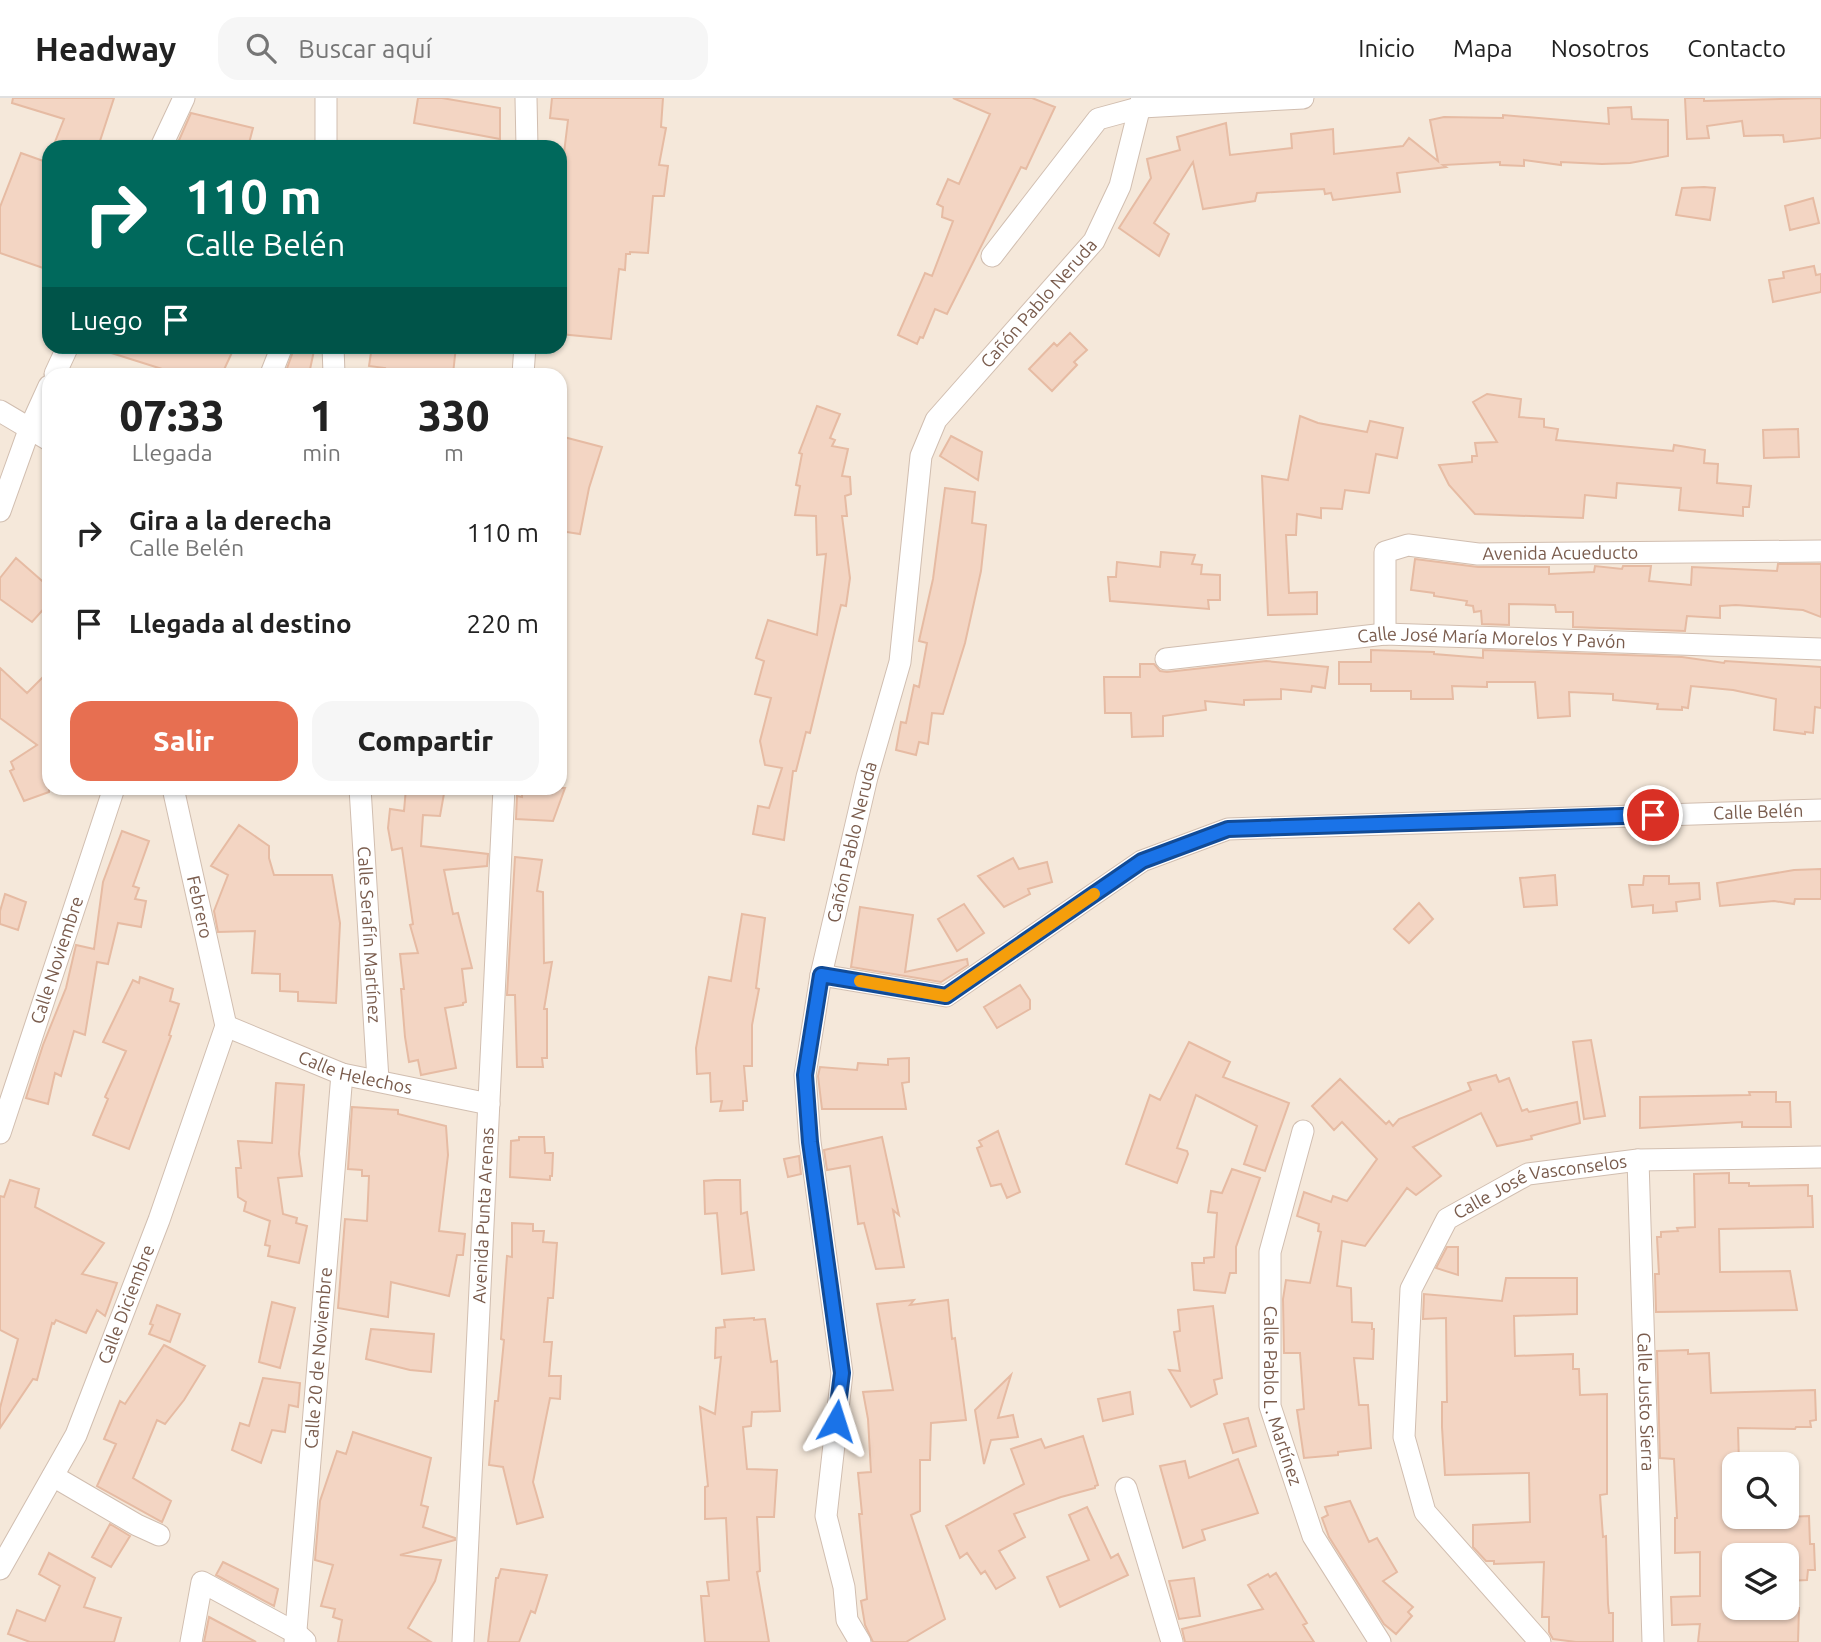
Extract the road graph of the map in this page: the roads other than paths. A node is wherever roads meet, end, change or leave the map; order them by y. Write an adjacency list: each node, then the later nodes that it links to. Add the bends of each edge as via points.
1 (184, 98): 6 (street)
2 (326, 98): 7 (street)
3 (526, 98): 8 (street)
4 (1303, 98): 5 (street)
5 (1142, 103): 9 (street, via 1098,120); 24 (street, Cañón Pablo Neruda, via 1120,186 1094,241 936,420 921,456 900,662 867,777)
6 (164, 140)
7 (326, 140)
8 (527, 140)
9 (992, 256)
10 (42, 401): 12 (street)
11 (0, 411): 12 (street)
12 (29, 430): 13 (street); 14 (street)
13 (42, 436)
14 (0, 511)
15 (1821, 551): 16 (street, Avenida Acueducto, via 1478,554 1408,545 1385,552)
16 (1385, 634): 17 (street, Calle José María Morelos Y Pavón); 18 (street, Calle José María Morelos Y Pavón)
17 (1821, 649)
18 (1166, 659)
19 (112, 795): 30 (street, Calle Noviembre)
20 (175, 795): 25 (street, Febrero)
21 (360, 795): 27 (street, Calle Serafín Martínez)
22 (504, 795): 28 (street, Avenida Punta Arenas)
23 (1821, 810): 24 (street, Calle Belén, via 1228,829 1142,861 946,996)
24 (821, 975): 40 (street, Cañón Pablo Neruda, via 805,1075 842,1373 826,1516 844,1587 847,1620)
25 (226, 1026): 26 (street, Calle Helechos); 33 (street, Calle Diciembre, via 154,1233 76,1436)
26 (342, 1074): 27 (street, Calle Helechos); 37 (street, Calle 20 de Noviembre)
27 (378, 1080): 28 (street, Calle Helechos)
28 (489, 1104): 39 (street, Avenida Punta Arenas)
29 (1303, 1131): 42 (street, Calle Pablo L. Martínez, via 1270,1252 1270,1406 1313,1536)
30 (0, 1133)
31 (1821, 1157): 32 (street, Calle José Vasconselos)
32 (1637, 1160): 43 (street, Calle José Vasconselos, via 1528,1174 1447,1219 1411,1289 1404,1437 1425,1512); 44 (street, Calle Justo Sierra)
33 (53, 1476): 35 (street); 36 (street, Calle Diciembre)
34 (1126, 1488): 41 (street)
35 (159, 1535)
36 (0, 1569)
37 (299, 1639): 38 (street, via 202,1582)
38 (191, 1642)
39 (463, 1642)
40 (860, 1642)
41 (1172, 1642)
42 (1380, 1642)
43 (1540, 1642)
44 (1653, 1642)

